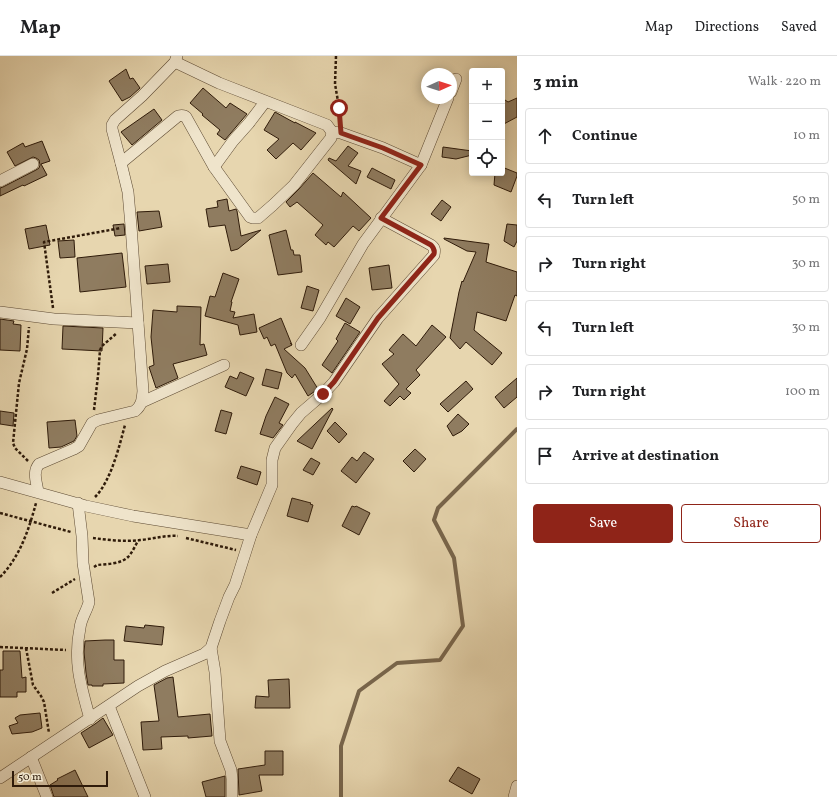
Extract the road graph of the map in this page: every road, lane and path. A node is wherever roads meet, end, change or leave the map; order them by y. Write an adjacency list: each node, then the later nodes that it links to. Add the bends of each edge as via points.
1 (336, 56): 5 (path, via 335,84 340,113)
2 (176, 59): 3 (street, via 219,83); 6 (street, via 112,125)
3 (266, 102): 5 (street, via 327,125); 9 (street)
4 (446, 104): 8 (street)
5 (336, 132): 8 (street, via 383,148); 9 (street, via 294,185 258,218 250,217)
6 (121, 163): 9 (street, via 182,115 186,117); 12 (street, via 128,192)
7 (33, 164): 10 (street)
8 (421, 165): 11 (street)
9 (214, 167)
10 (0, 181)
11 (381, 218): 17 (street); 28 (street, via 431,245 434,254 378,318 334,382 284,434 273,454 272,485)
12 (131, 226): 15 (path, via 44,242); 16 (street)
13 (0, 312): 14 (street)
14 (30, 317): 15 (street); 22 (path, via 19,383 13,444)
15 (54, 319): 16 (street)
16 (133, 323): 19 (street, via 143,391); 21 (path, via 100,350)
17 (301, 345)
18 (224, 364): 19 (street)
19 (142, 402): 20 (street, via 135,411)
20 (129, 413): 21 (street); 25 (path, via 106,480 98,494)
21 (92, 423): 22 (street, via 79,446 39,464)
22 (36, 468): 24 (street)
23 (0, 482): 24 (street)
24 (38, 492): 25 (street); 27 (path)
25 (82, 504): 28 (street, via 133,516); 29 (street)
26 (0, 513): 27 (path)
27 (30, 522): 29 (path); 33 (path, via 18,554)
28 (251, 534): 31 (street)
29 (82, 536): 30 (path); 32 (street)
30 (139, 540): 31 (path, via 183,537); 32 (path, via 129,556 121,562 97,565)
31 (245, 552): 37 (street)
32 (84, 572): 34 (path, via 70,584); 38 (street, via 89,602 81,621)
33 (0, 577)
34 (52, 593)
35 (0, 647): 36 (path)
36 (26, 648): 38 (path); 41 (path, via 33,685 44,702)
37 (211, 648): 39 (street, via 204,654 138,686); 47 (street, via 220,741 231,770)
38 (77, 650): 40 (street, via 79,678)
39 (109, 706): 40 (street); 46 (street)
40 (90, 718): 41 (street)
41 (50, 744): 42 (street)
42 (31, 757): 43 (street); 45 (street)
43 (0, 778)
44 (517, 786): 48 (street)
45 (47, 797)
46 (145, 797)
47 (232, 797)
48 (514, 797)

